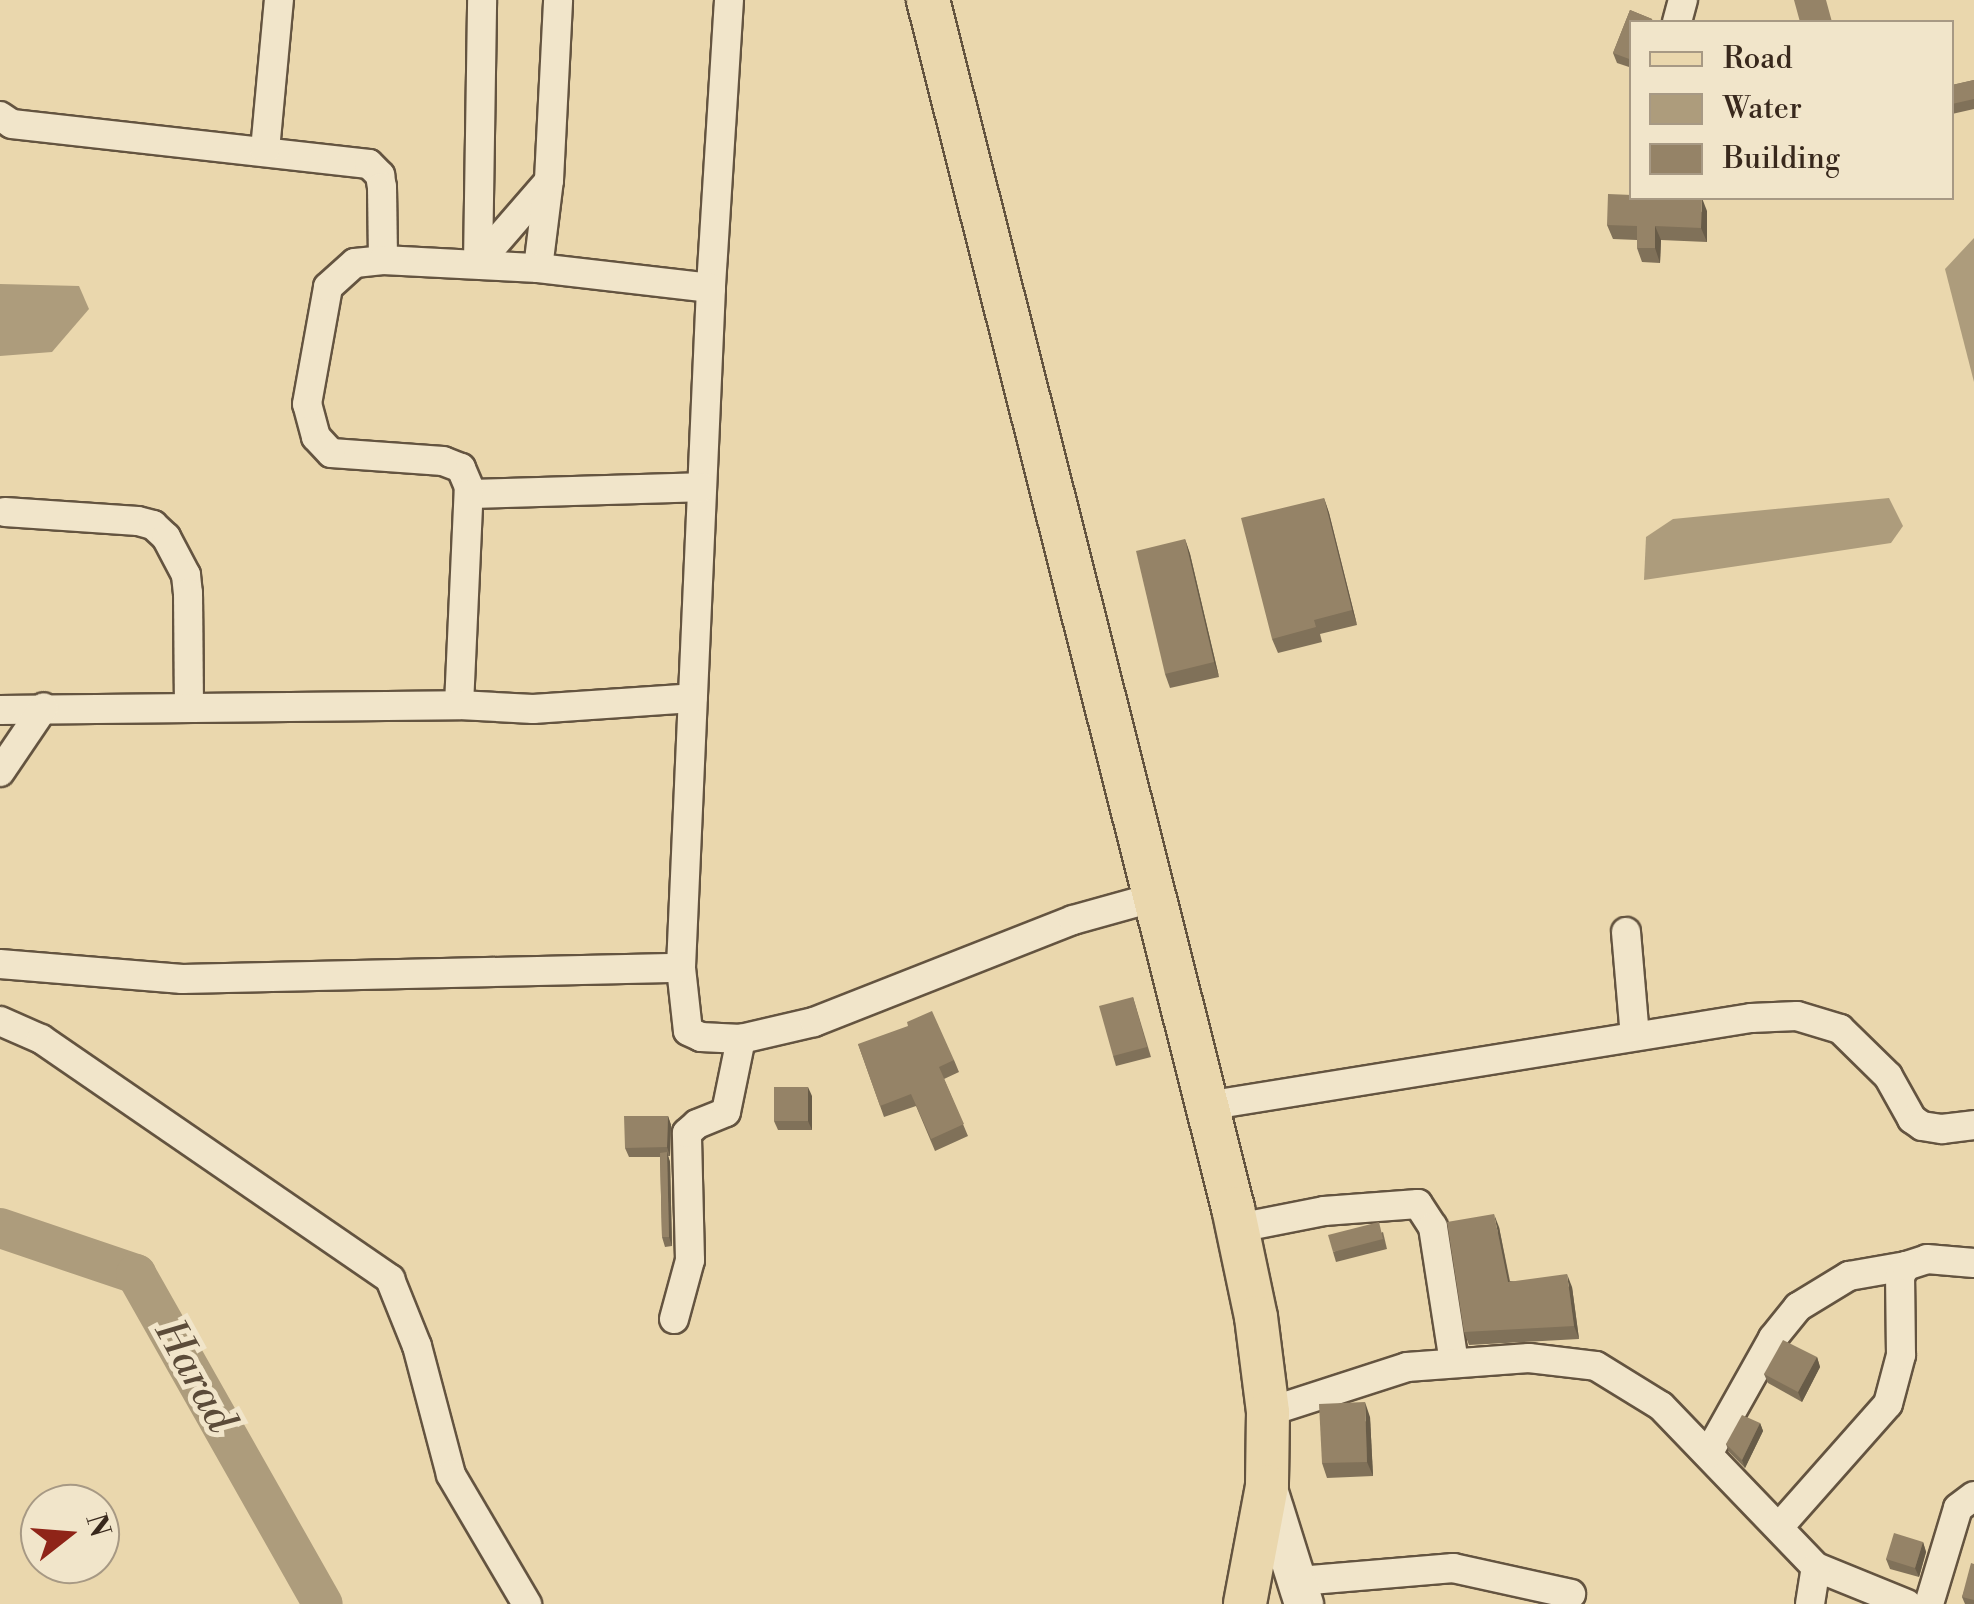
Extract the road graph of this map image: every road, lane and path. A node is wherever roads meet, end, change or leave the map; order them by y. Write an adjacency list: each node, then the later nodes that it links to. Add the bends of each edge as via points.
1 (279, 0): 7 (street)
2 (482, 0): 10 (street)
3 (558, 0): 8 (street)
4 (729, 0): 12 (street)
5 (928, 0): 22 (main road)
6 (0, 116): 7 (street, via 12,124)
7 (265, 150): 9 (street, via 369,164 380,174)
8 (549, 180): 10 (street); 11 (street)
9 (383, 260): 10 (street); 14 (street, via 355,264 328,287 309,420 331,453 443,461 461,468)
10 (478, 263): 11 (street)
11 (538, 268): 12 (street)
12 (711, 288): 13 (street)
13 (702, 488): 14 (street); 16 (street)
14 (469, 494): 17 (street)
15 (5, 512): 18 (street, via 138,522 166,537 188,593)
16 (693, 698): 17 (street, via 533,709); 25 (street)
17 (459, 705): 18 (street)
18 (190, 706): 19 (street)
19 (44, 707): 20 (street); 21 (street)
20 (0, 710)
21 (0, 772)
22 (1152, 898): 28 (street, via 1072,920 814,1022); 29 (main road)
23 (1626, 932): 27 (street)
24 (0, 964): 25 (street, via 182,979)
25 (681, 968): 28 (street, via 688,1031)
26 (0, 1021): 44 (street, via 41,1039 390,1279 417,1346 451,1475)
27 (1635, 1036): 29 (street); 30 (street, via 1797,1016 1840,1029 1888,1076 1922,1126)
28 (741, 1039): 34 (street, via 726,1112 688,1133 690,1260)
29 (1206, 1106): 31 (main road)
30 (1974, 1125)
31 (1235, 1218): 35 (street, via 1418,1204 1434,1227); 36 (main road)
32 (1974, 1263): 33 (street, via 1927,1259)
33 (1906, 1266): 37 (street, via 1849,1276 1798,1307 1773,1338); 40 (street, via 1900,1276 1901,1355 1888,1404)
34 (674, 1319)
35 (1454, 1362): 36 (street, via 1407,1367); 37 (street, via 1529,1358 1596,1366 1661,1406)
36 (1268, 1412): 38 (main road)
37 (1708, 1454): 40 (street)
38 (1267, 1486): 42 (street); 45 (main road)
39 (1974, 1496): 48 (street, via 1958,1508)
40 (1779, 1527): 41 (street)
41 (1816, 1566): 46 (street); 47 (street)
42 (1301, 1593): 43 (street, via 1453,1568)
43 (1571, 1594)
44 (527, 1604)
45 (1245, 1604)
46 (1810, 1604)
47 (1906, 1604)
48 (1929, 1604)

